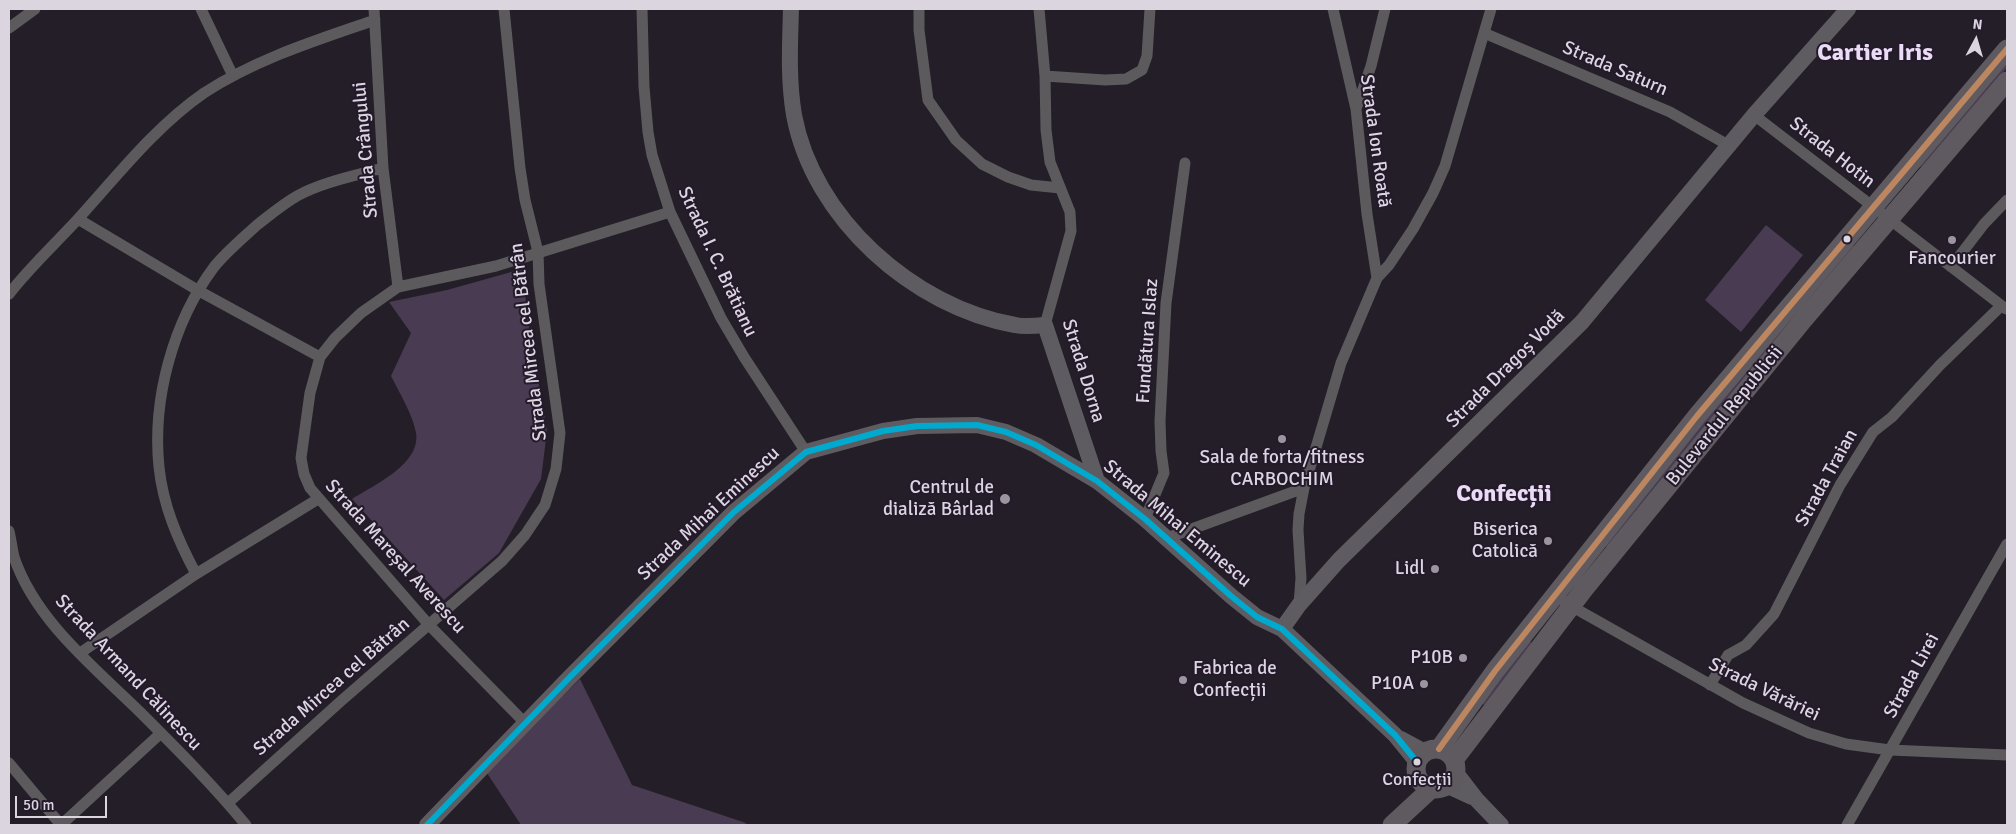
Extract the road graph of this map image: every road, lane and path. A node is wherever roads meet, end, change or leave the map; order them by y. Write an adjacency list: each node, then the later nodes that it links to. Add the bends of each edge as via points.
1 (35, 9): 14 (street)
2 (201, 9): 17 (street)
3 (504, 9): 30 (street, Strada Mircea cel Bătrân, via 520,168)
4 (642, 9): 27 (street, Strada I. C. Brătianu, via 648,132)
5 (791, 9): 37 (main road, via 788,68 794,115 816,178 831,204 886,264 934,295 987,319 1016,326)
6 (919, 9): 25 (street, via 918,30 928,100 956,140 982,164 1008,177 1031,186)
7 (1038, 9): 18 (street, Strada Dorna)
8 (1150, 9): 18 (street, via 1147,56 1142,70 1126,79)
9 (1333, 9): 20 (street, Strada Ion Roată)
10 (1385, 9): 20 (street, via 1372,66)
11 (1491, 9): 15 (street)
12 (1848, 9): 21 (main road, Strada Dragoș Vodă)
13 (374, 14): 17 (street); 24 (street, Strada Crângului)
14 (9, 28)
15 (1484, 33): 22 (street, Strada Saturn, via 1670,112); 32 (street, via 1445,166 1408,236)
16 (2007, 49): 28 (main road, Bulevardul Republicii)
17 (234, 76): 29 (street, via 204,94 163,128)
18 (1045, 76): 25 (street, Strada Dorna, via 1050,162)
19 (2007, 81): 28 (main road, Bulevardul Republicii)
20 (1356, 109): 32 (street, Strada Ion Roată)
21 (1754, 115): 22 (main road, Strada Dragoș Vodă); 28 (street, Strada Hotin)
22 (1728, 145): 50 (main road, Strada Dragoș Vodă, via 1582,322 1339,560)
23 (1185, 163): 43 (street, Fundătura Islaz, via 1166,303 1160,421 1164,472)
24 (383, 168): 33 (street, Strada Crângului); 34 (street, via 338,180 297,196 270,214 215,266)
25 (1060, 188): 37 (street, Strada Dorna, via 1070,212 1071,231)
26 (2007, 200): 31 (street)
27 (670, 212): 30 (street, Strada Mareșal Averescu); 39 (street, Strada I. C. Brătianu, via 721,318)
28 (1882, 213): 31 (street, Strada Hotin); 49 (main road, Bulevardul Republicii, via 1697,416); 51 (main road, Bulevardul Republicii, via 1804,319)
29 (78, 219): 34 (street); 35 (street)
30 (538, 252): 33 (street, Strada Mareșal Averescu, via 496,266); 52 (street, Strada Mircea cel Bătrân, via 539,284 560,433 556,469 545,505 525,535 502,561)
31 (1951, 267): 36 (street, Strada Hotin)
32 (1377, 278): 41 (street, via 1341,363)
33 (398, 287): 38 (street, Strada Mareșal Averescu, via 361,313)
34 (199, 291): 38 (street); 48 (street, via 179,330 170,361 161,399 158,437 167,507 179,542)
35 (9, 294)
36 (2004, 308): 55 (street, Strada Traian, via 1940,365 1892,417 1873,432 1840,485 1774,614 1746,645 1728,655)
37 (1045, 326): 40 (main road, Strada Dorna)
38 (320, 357): 42 (street, Strada Mareșal Averescu, via 310,393 301,458 304,474)
39 (806, 452): 40 (main road, Strada Mihai Eminescu, via 883,431 917,426 978,425 1006,432 1036,445); 56 (main road, Strada Mihai Eminescu, via 734,512)
40 (1097, 481): 43 (main road, Strada Mihai Eminescu)
41 (1304, 488): 45 (street); 50 (street, via 1298,530)
42 (318, 499): 48 (street); 52 (street, Strada Mareșal Averescu)
43 (1145, 519): 45 (main road, Strada Mihai Eminescu)
44 (9, 531): 47 (street, Strada Armand Călinescu)
45 (1167, 538): 53 (main road, Strada Mihai Eminescu, via 1230,596)
46 (2007, 544): 58 (street, Strada Lirei)
47 (12, 559): 54 (street, Strada Armand Călinescu, via 40,607)
48 (196, 574): 54 (street)
49 (1555, 595): 51 (street, Strada Vărăriei); 59 (main road, Bulevardul Republicii)
50 (1299, 605): 53 (main road, Strada Dragoș Vodă)
51 (1571, 606): 55 (street, Strada Vărăriei); 62 (main road, Bulevardul Republicii)
52 (429, 625): 56 (street, Strada Mareșal Averescu); 63 (street, Strada Mircea cel Bătrân)
53 (1282, 630): 59 (main road, via 1395,735)
54 (80, 653): 57 (street, Strada Armand Călinescu)
55 (1710, 685): 58 (street, Strada Vărăriei, via 1809,733 1846,744)
56 (526, 724): 66 (main road, Strada Mihai Eminescu)
57 (161, 733): 63 (street, Strada Armand Călinescu); 64 (street)
58 (1890, 750): 60 (street, Strada Vărăriei); 69 (street, Strada Lirei)
59 (1427, 754): 62 (main road, via 1445,751); 62 (main road, via 1416,776)
60 (2007, 756)
61 (9, 763): 64 (street)
62 (1442, 778): 67 (main road, Bulevardul Republicii); 68 (main road, via 1476,799)
63 (228, 803): 65 (street, Strada Armand Călinescu)
64 (61, 825)
65 (246, 825)
66 (428, 825)
67 (1391, 825)
68 (1501, 825)
69 (1847, 825)

